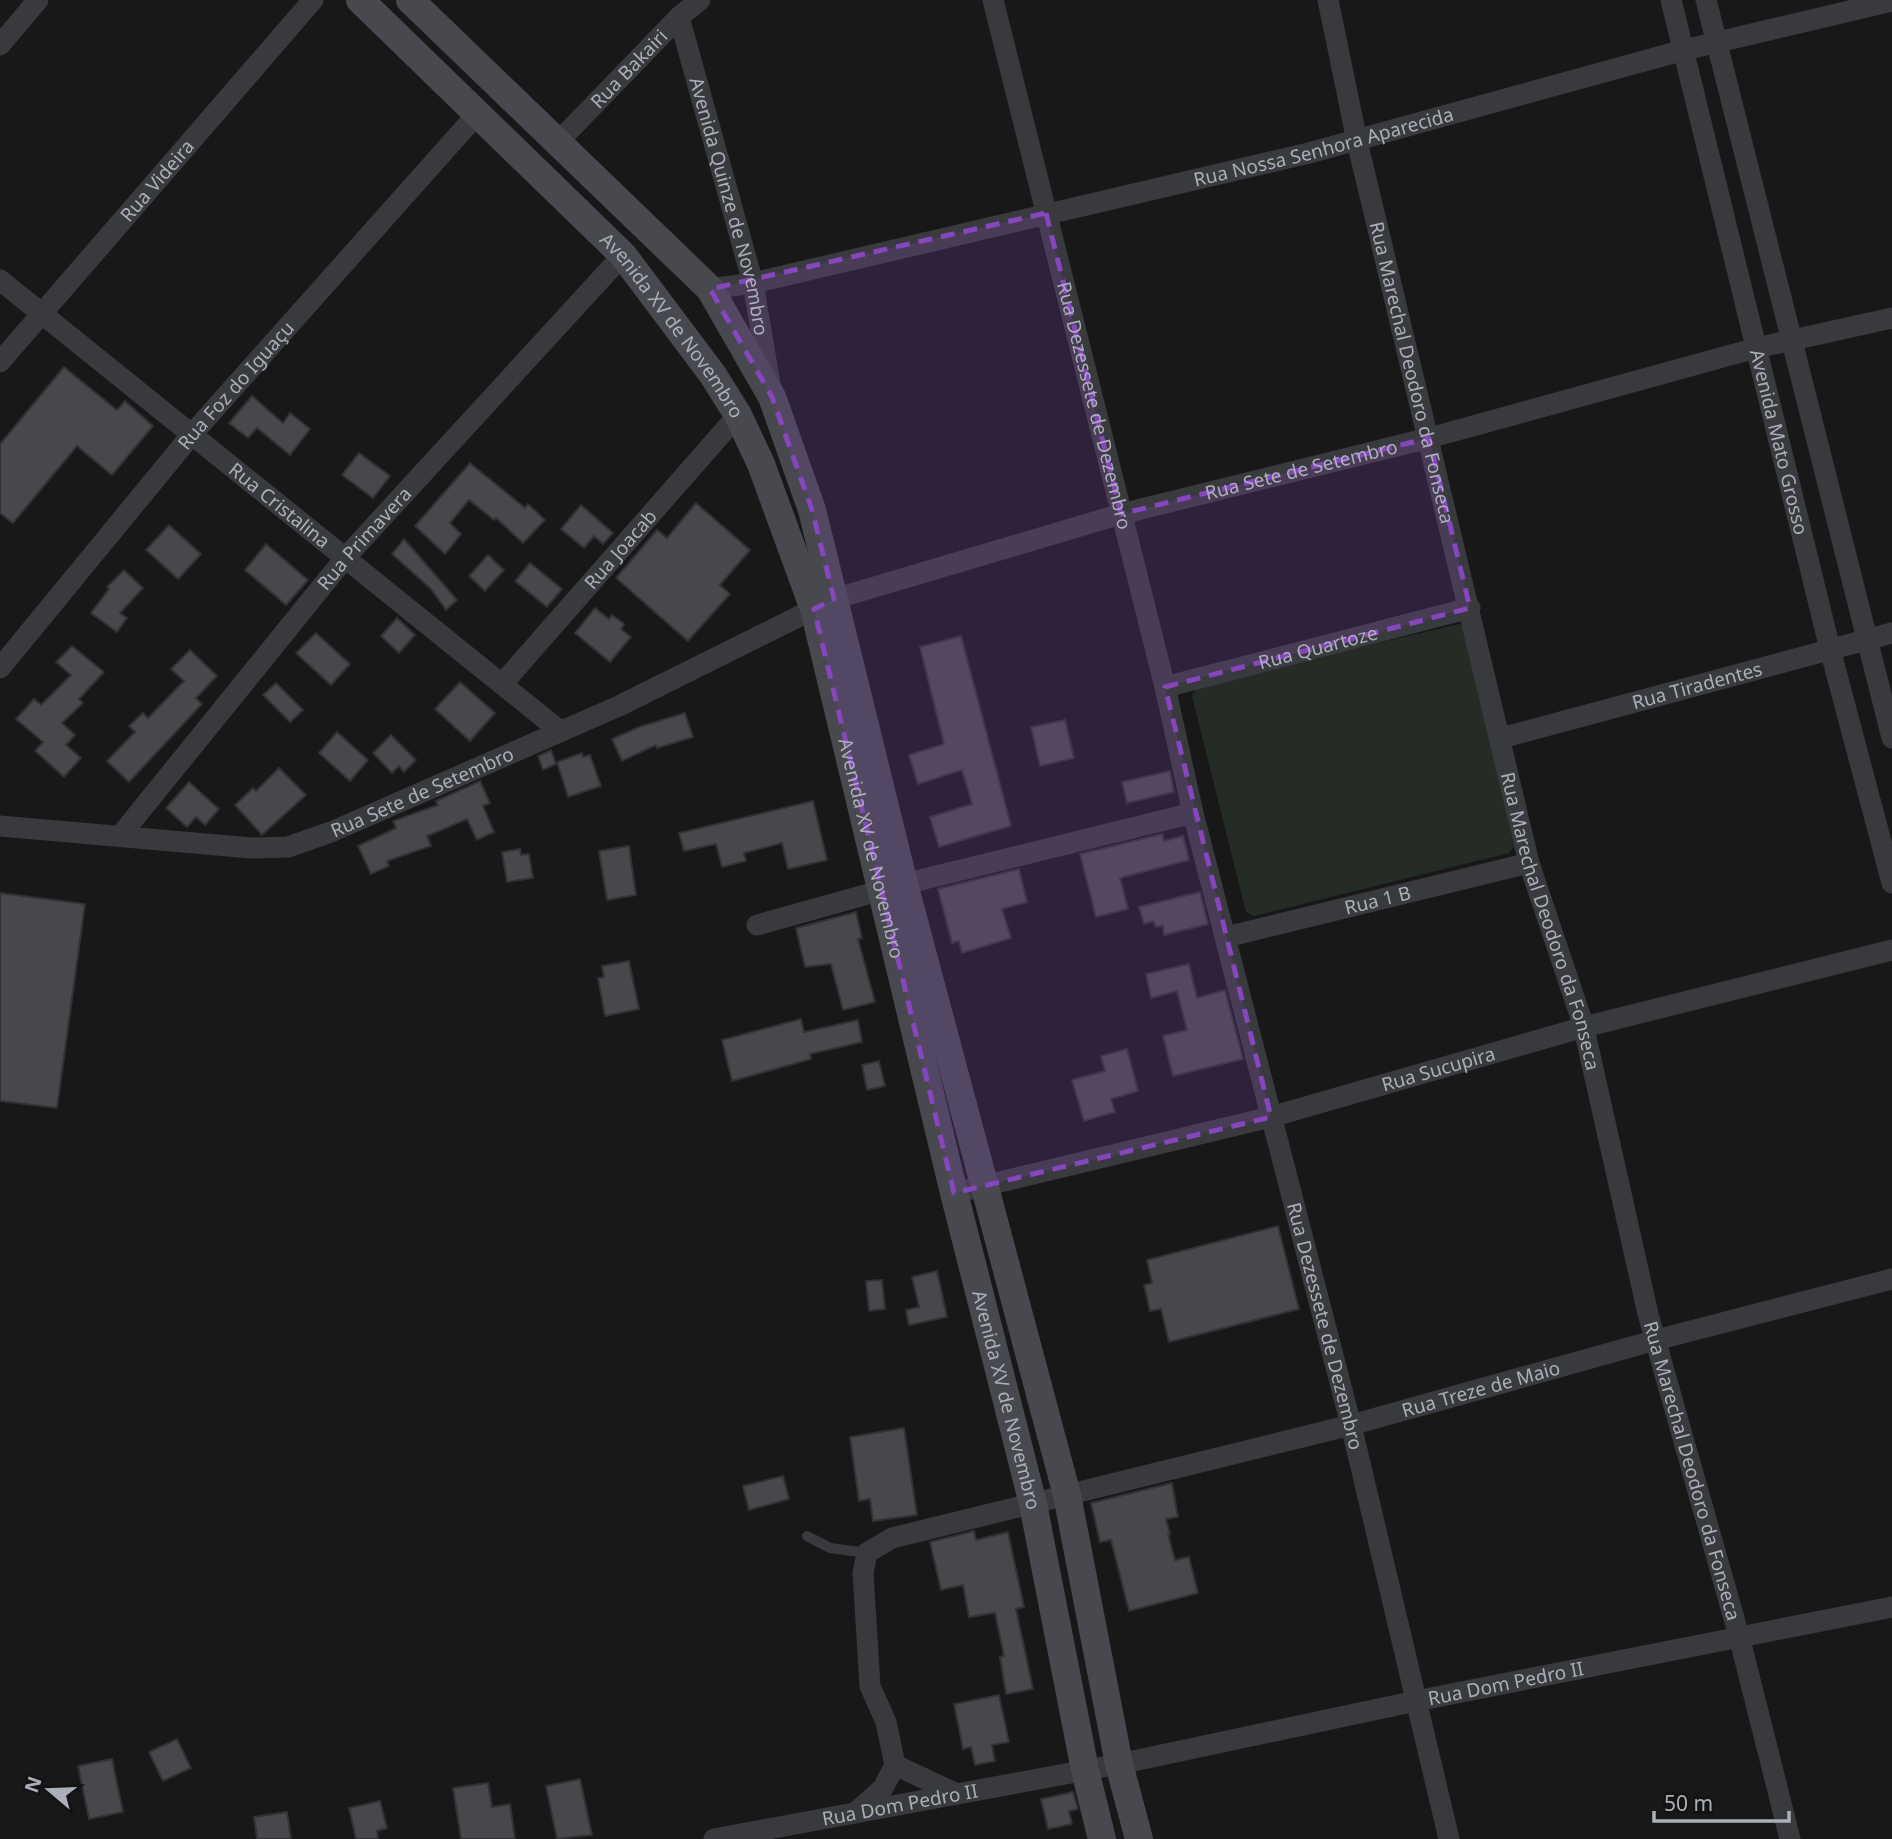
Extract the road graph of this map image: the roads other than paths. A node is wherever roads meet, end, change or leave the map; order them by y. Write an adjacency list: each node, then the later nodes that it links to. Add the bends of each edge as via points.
1 (38, 0): 13 (street)
2 (313, 0): 23 (street, Rua Videira)
3 (360, 0): 15 (main road, Avenida XV de Novembro)
4 (410, 0): 17 (main road, Avenida XV de Novembro)
5 (700, 0): 11 (street, Rua Bakairi)
6 (993, 0): 18 (street, Rua Dezessete de Dezembro)
7 (1328, 0): 16 (street, Rua Marechal Deodoro da Fonseca)
8 (1671, 0): 14 (street, Avenida Mato Grosso)
9 (1706, 0): 12 (street, Avenida Mato Grosso)
10 (1892, 1): 12 (street, Rua Nossa Senhora Aparecida)
11 (679, 17): 17 (street, Rua Bakairi); 21 (street, Avenida Quinze de Novembro)
12 (1717, 42): 14 (street, Rua Nossa Senhora Aparecida); 25 (street, Avenida Mato Grosso)
13 (0, 45)
14 (1684, 50): 16 (street, Rua Nossa Senhora Aparecida); 26 (street, Avenida Mato Grosso)
15 (479, 112): 19 (main road, Avenida XV de Novembro); 30 (street, Rua Foz do Iguaçu)
16 (1357, 141): 18 (street, Rua Nossa Senhora Aparecida); 31 (street, Rua Marechal Deodoro da Fonseca)
17 (558, 142): 22 (main road, Avenida XV de Novembro)
18 (1046, 213): 21 (street, Rua Nossa Senhora Aparecida); 32 (street, Rua Dezessete de Dezembro)
19 (623, 256): 29 (main road, Avenida XV de Novembro); 33 (street, Rua Primavera)
20 (0, 280): 23 (street, Rua Cristalina)
21 (753, 283): 22 (street, Rua Nossa Senhora Aparecida); 28 (street, Avenida Quinze de Novembro)
22 (710, 289): 28 (main road, Avenida XV de Novembro)
23 (40, 314): 27 (street, Rua Videira); 30 (street, Rua Cristalina)
24 (1892, 318): 25 (street, Rua Sete de Setembro)
25 (1790, 340): 26 (street, Rua Sete de Setembro); 37 (street, Avenida Mato Grosso)
26 (1756, 348): 31 (street, Rua Sete de Setembro); 38 (street, Avenida Mato Grosso)
27 (0, 362)
28 (772, 397): 34 (main road, Avenida XV de Novembro, via 812,510)
29 (738, 415): 34 (main road, Avenida XV de Novembro); 40 (street, Rua Joacab)
30 (193, 433): 33 (street, Rua Cristalina); 39 (street, Rua Foz do Iguaçu)
31 (1429, 438): 32 (street, Rua Sete de Setembro); 35 (street, Rua Marechal Deodoro da Fonseca)
32 (1121, 514): 34 (street, Rua Sete de Setembro); 41 (street, Rua Dezessete de Dezembro)
33 (345, 558): 40 (street, Rua Cristalina); 47 (street, Rua Primavera)
34 (824, 604): 42 (street, Rua Sete de Setembro); 50 (main road, Avenida XV de Novembro)
35 (1470, 608): 41 (street, Rua Quartoze); 43 (street, Rua Marechal Deodoro da Fonseca)
36 (1892, 633): 37 (street, Rua Tiradentes)
37 (1867, 638): 38 (street, Rua Tiradentes); 44 (street, Avenida Mato Grosso)
38 (1830, 649): 43 (street, Rua Tiradentes); 49 (street, Avenida Mato Grosso)
39 (0, 668)
40 (503, 683): 42 (street, Rua Cristalina)
41 (1165, 687): 45 (street, Rua Dezessete de Dezembro)
42 (560, 731): 47 (street, Rua Sete de Setembro, via 288,847)
43 (1501, 738): 48 (street, Rua Marechal Deodoro da Fonseca)
44 (1892, 738)
45 (1193, 813): 50 (street); 52 (street, Rua Dezessete de Dezembro)
46 (0, 826): 47 (street, Rua Sete de Setembro)
47 (120, 836)
48 (1530, 863): 52 (street, Rua 1 B); 54 (street, Rua Marechal Deodoro da Fonseca)
49 (1892, 883)
50 (892, 887): 51 (street); 56 (main road, Avenida XV de Novembro); 57 (main road, Avenida XV de Novembro)
51 (757, 925)
52 (1226, 937): 55 (street, Rua Dezessete de Dezembro)
53 (1892, 950): 54 (street, Rua Sucupira)
54 (1584, 1027): 55 (street, Rua Sucupira); 59 (street, Rua Marechal Deodoro da Fonseca)
55 (1271, 1117): 56 (street, Rua Sucupira); 60 (street, Rua Dezessete de Dezembro)
56 (987, 1186): 57 (street, Rua Sucupira); 61 (main road, Avenida XV de Novembro)
57 (954, 1193): 62 (main road, Avenida XV de Novembro)
58 (1892, 1279): 59 (street, Rua Treze de Maio)
59 (1656, 1340): 60 (street, Rua Treze de Maio); 66 (street, Rua Marechal Deodoro da Fonseca)
60 (1351, 1425): 61 (street, Rua Treze de Maio); 67 (street, Rua Dezessete de Dezembro)
61 (1067, 1495): 62 (street, Rua Treze de Maio); 68 (main road, Avenida XV de Novembro)
62 (1033, 1504): 64 (street, Rua Treze de Maio, via 892,1538); 70 (main road, Avenida XV de Novembro)
63 (807, 1536): 64 (lane, via 830,1548)
64 (867, 1553): 69 (street, via 863,1573 870,1686 886,1722)
65 (1892, 1607): 66 (street, Rua Dom Pedro II)
66 (1740, 1636): 67 (street, Rua Dom Pedro II); 77 (street, Rua Marechal Deodoro da Fonseca)
67 (1416, 1701): 68 (street, Rua Dom Pedro II); 76 (street, Rua Dezessete de Dezembro)
68 (1119, 1764): 70 (street, Rua Dom Pedro II); 75 (main road, Avenida XV de Novembro)
69 (895, 1765): 71 (street); 72 (street, via 883,1788)
70 (1085, 1770): 71 (street, Rua Dom Pedro II); 74 (main road, Avenida XV de Novembro)
71 (957, 1794): 72 (street, Rua Dom Pedro II)
72 (855, 1813): 73 (street, Rua Dom Pedro II)
73 (714, 1839)
74 (1102, 1839)
75 (1139, 1839)
76 (1449, 1839)
77 (1790, 1839)

